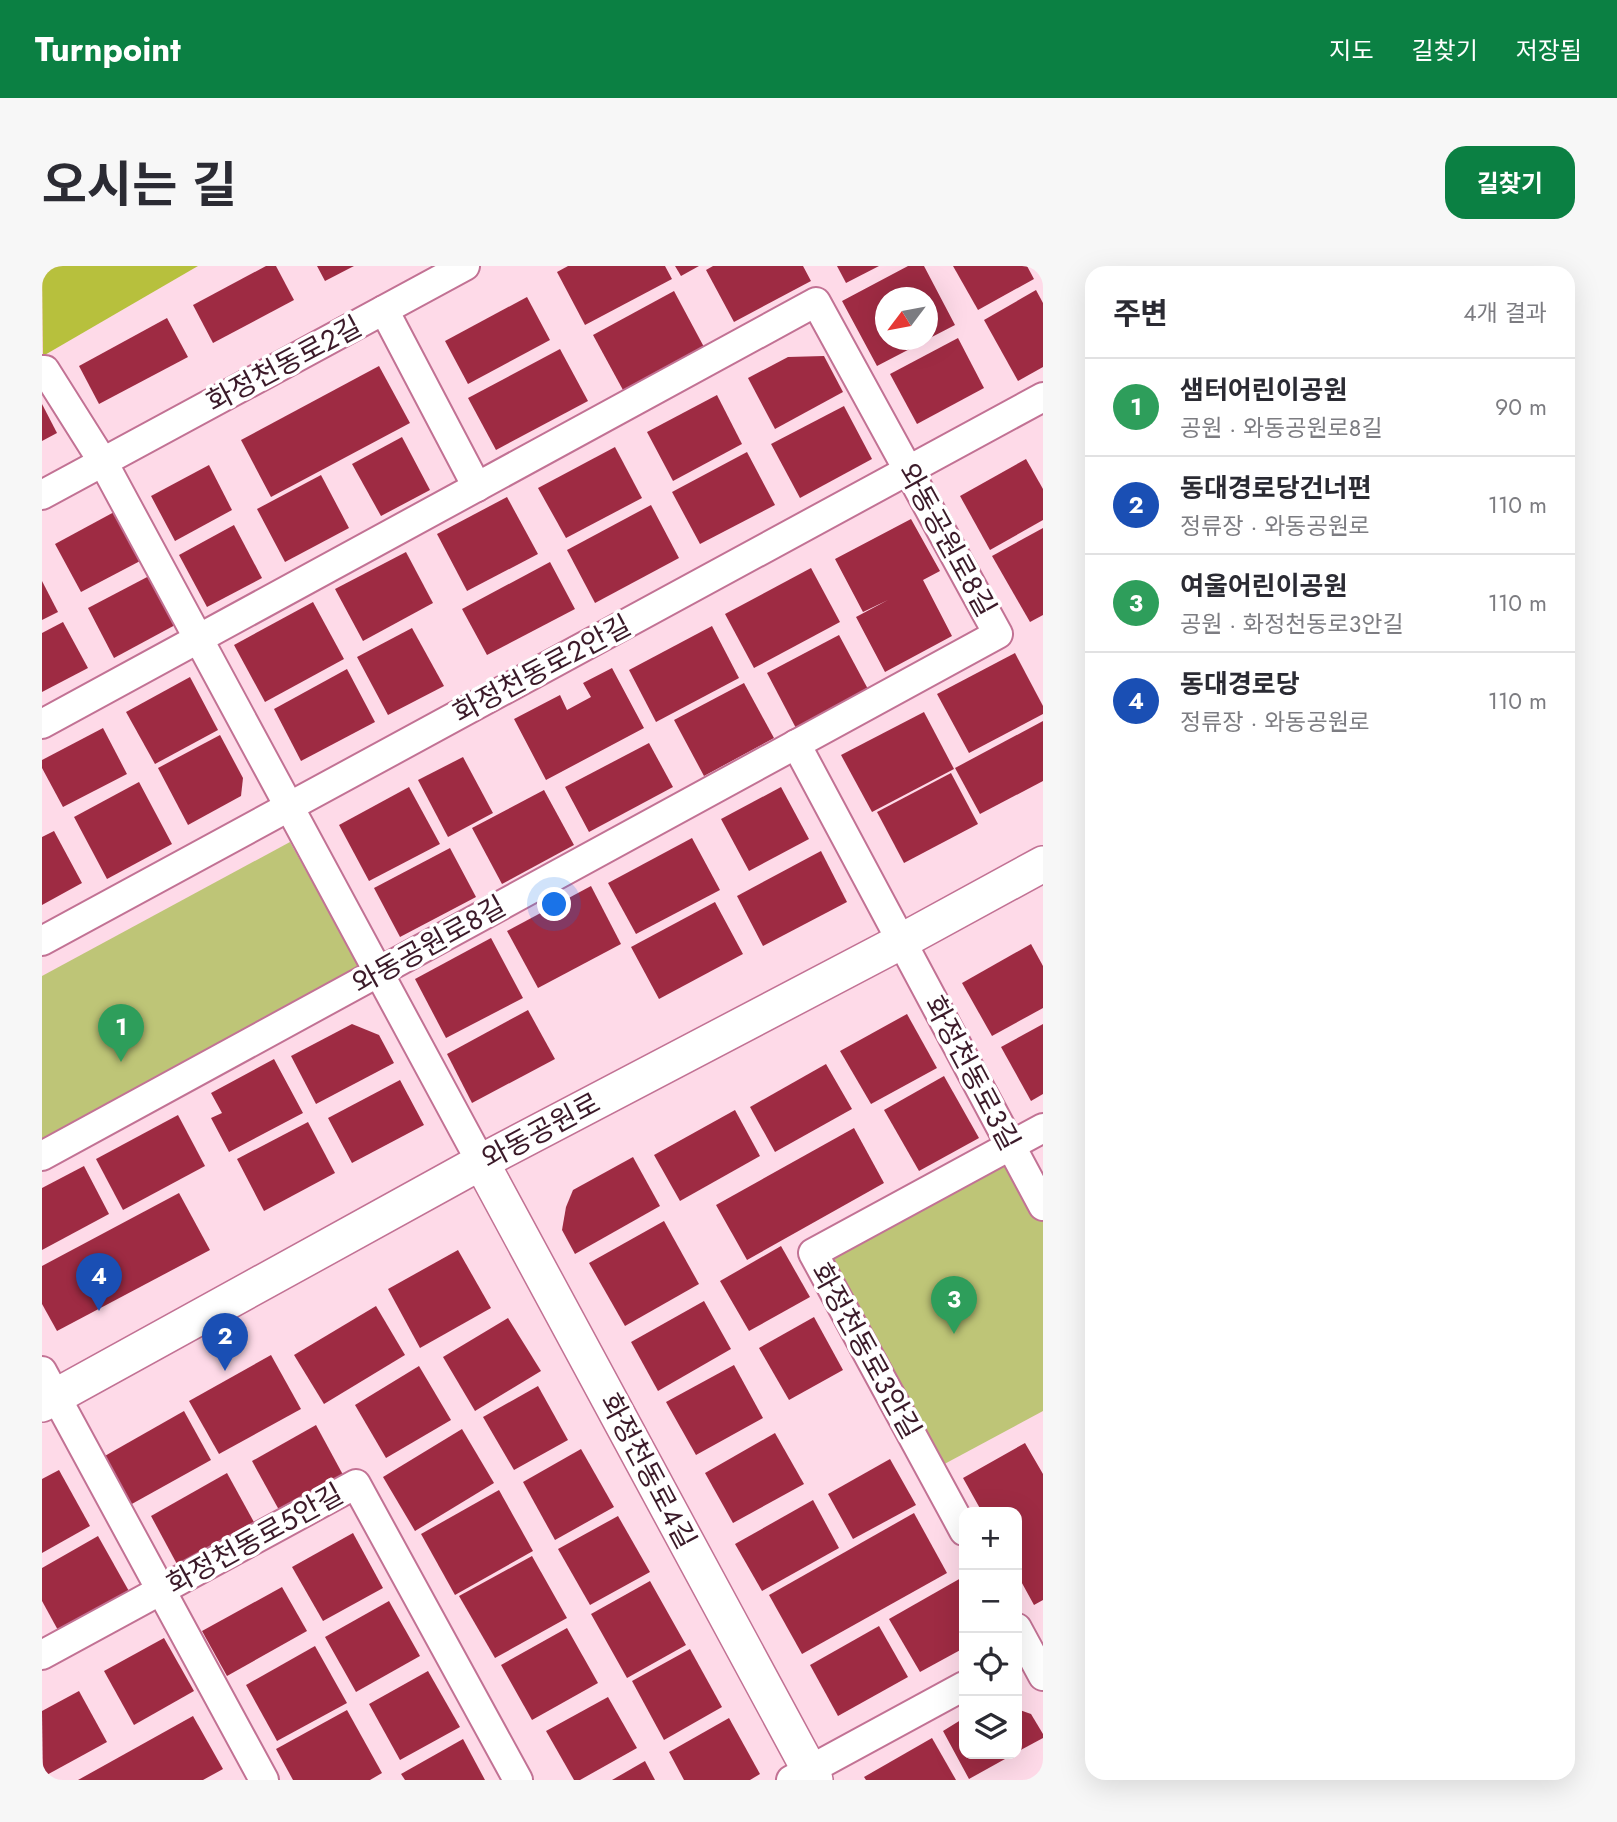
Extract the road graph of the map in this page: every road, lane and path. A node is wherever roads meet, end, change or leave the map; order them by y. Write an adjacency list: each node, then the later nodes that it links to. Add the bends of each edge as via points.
1 (465, 266): 2 (street, 화정천동로2길)
2 (384, 310): 5 (street, 화정천동로2길); 7 (street)
3 (42, 370): 5 (street)
4 (1043, 397): 6 (street, 화정천동로2안길)
5 (103, 462): 8 (street, 화정천동로2길); 9 (street)
6 (908, 470): 7 (street, 와동공원로8길, via 816,302); 11 (street, 와동공원로8길, via 998,634); 12 (street, 화정천동로2안길)
7 (477, 487): 9 (street, 와동공원로8길)
8 (42, 495)
9 (198, 639): 10 (street, 와동공원로8길); 12 (street)
10 (42, 724)
11 (796, 744): 15 (street, 화정천동로3길); 16 (street, 와동공원로8길)
12 (289, 806): 14 (street, 화정천동로2안길); 16 (street)
13 (1043, 864): 15 (street, 와동공원로)
14 (42, 941)
15 (902, 941): 18 (street, 화정천동로3길); 20 (street, 와동공원로)
16 (379, 972): 19 (street, 와동공원로8길); 20 (street)
17 (1043, 1128): 18 (street, 화정천동로3안길)
18 (1011, 1146): 21 (street, 화정천동로3길); 23 (street, 화정천동로3안길, via 813,1253)
19 (42, 1156)
20 (481, 1162): 22 (street, 와동공원로); 29 (street, 화정천동로4길)
21 (1043, 1206)
22 (47, 1390): 24 (street)
23 (959, 1522)
24 (161, 1590): 26 (street, 화정천동로5안길); 30 (street); 31 (street, 화정천동로5안길, via 356,1484)
25 (1022, 1647): 27 (street)
26 (42, 1655)
27 (1043, 1676)
28 (959, 1689): 29 (street)
29 (805, 1777)
30 (264, 1780)
31 (518, 1780)

